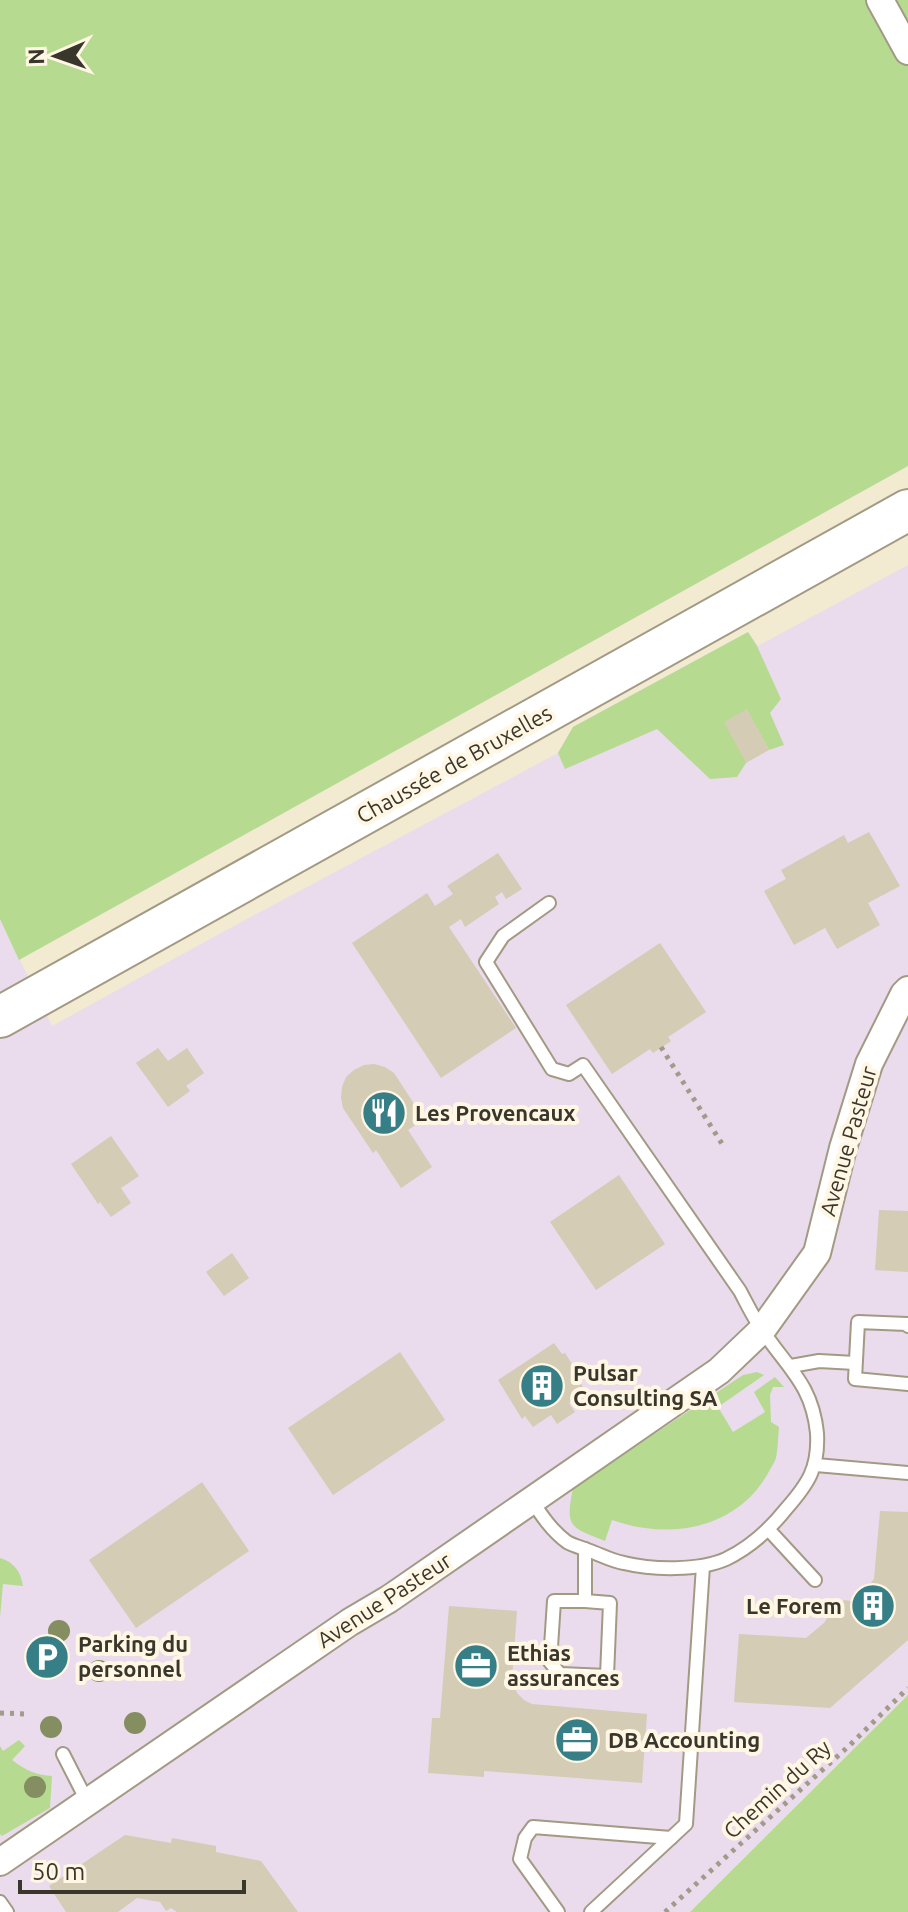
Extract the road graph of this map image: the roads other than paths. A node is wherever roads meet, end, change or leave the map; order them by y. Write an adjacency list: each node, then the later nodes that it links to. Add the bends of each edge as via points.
1 (880, 0): 2 (street)
2 (908, 51)
3 (908, 510): 6 (main road, Chaussée de Bruxelles)
4 (549, 903): 8 (lane, via 503,936 486,962 552,1069 569,1074 583,1065)
5 (908, 990): 8 (street, Avenue Pasteur, via 869,1064 817,1253)
6 (0, 1017)
7 (908, 1326): 9 (lane, via 858,1322)
8 (762, 1330): 10 (lane); 14 (street, Avenue Pasteur, via 719,1371)
9 (855, 1363): 10 (lane); 11 (lane, via 855,1379)
10 (791, 1366): 12 (lane, via 808,1393 817,1433)
11 (908, 1384)
12 (816, 1465): 13 (lane); 15 (lane)
13 (908, 1473)
14 (532, 1501): 16 (lane, via 569,1543); 21 (street, Avenue Pasteur)
15 (768, 1529): 17 (lane, via 726,1559); 18 (lane)
16 (585, 1549): 17 (lane, via 624,1563); 19 (lane)
17 (703, 1566): 22 (lane, via 686,1824)
18 (815, 1580)
19 (585, 1601): 19 (lane, via 554,1601 550,1662 560,1674 607,1676 610,1603)
20 (63, 1754): 21 (lane)
21 (87, 1801): 23 (street, Avenue Pasteur)
22 (671, 1838): 26 (lane, via 533,1827 520,1859); 27 (lane)
23 (0, 1862)
24 (0, 1902): 25 (lane)
25 (7, 1912)
26 (558, 1912)
27 (591, 1912)

